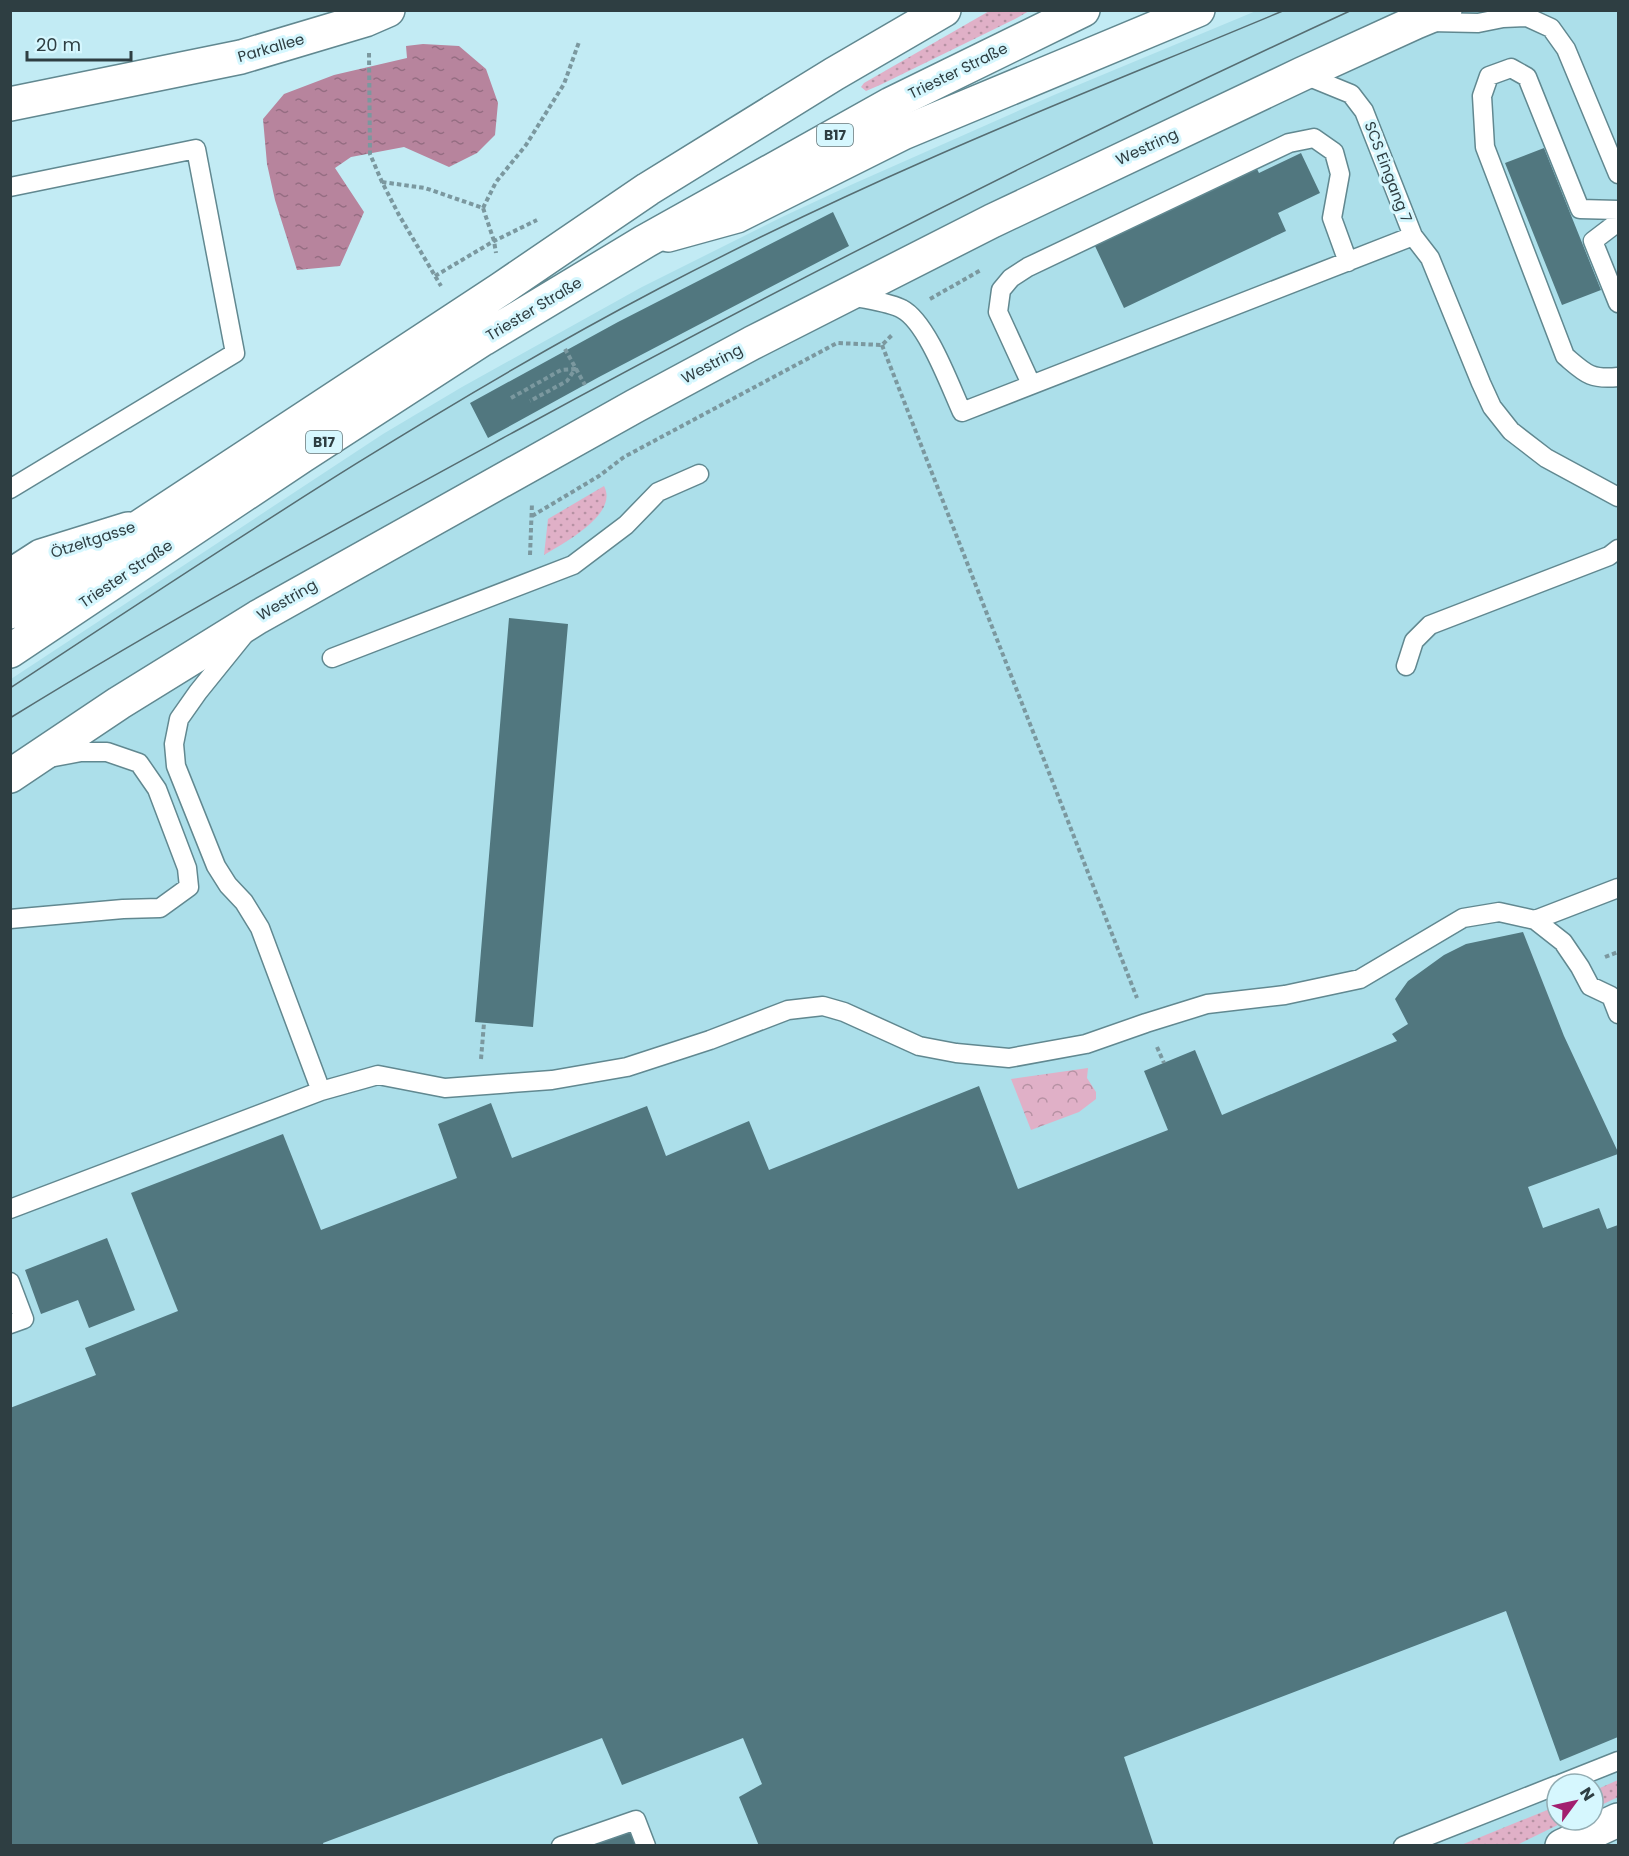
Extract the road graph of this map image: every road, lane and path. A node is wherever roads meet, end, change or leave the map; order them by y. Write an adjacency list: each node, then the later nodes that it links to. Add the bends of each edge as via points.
1 (388, 10): 9 (street, Parkallee, via 241,57)
2 (944, 10): 35 (street, Triester Straße / B17, via 648,189)
3 (1083, 10): 17 (street, Triester Straße / B17, via 891,104)
4 (1198, 10): 17 (street, via 903,133 736,216)
5 (1431, 16): 8 (street, Westring); 10 (lane, via 1478,23 1527,17 1551,28 1566,49)
6 (579, 42): 13 (path, via 564,84 526,145 496,182)
7 (370, 67): 11 (path, via 370,154)
8 (1302, 74): 16 (lane, SCS Eingang 7, via 1351,94 1364,111); 21 (street, Westring)
9 (10, 104)
10 (1618, 174)
11 (382, 182): 13 (path, via 425,188); 19 (path)
12 (10, 187): 31 (lane, via 196,149 235,353)
13 (483, 208): 19 (path, via 494,241)
14 (1618, 210): 25 (lane, via 1580,209 1527,77 1511,68 1489,76 1482,96 1485,147 1565,356 1587,375)
15 (1618, 222): 22 (lane, via 1593,241)
16 (1413, 236): 18 (lane); 32 (lane, SCS Eingang 7, via 1430,258 1492,407 1511,430 1546,458)
17 (644, 242): 41 (street, Triester Straße / B17, via 483,339)
18 (1348, 262): 26 (lane); 26 (lane, via 1332,218 1340,174 1334,152 1314,138 1289,143 1011,278 1001,290 999,312)
19 (435, 276): 20 (path)
20 (441, 286)
21 (846, 295): 26 (lane, via 901,308 912,316 927,336 962,412); 40 (street, Westring, via 624,411)
22 (1618, 303)
23 (565, 349): 24 (path)
24 (575, 369): 27 (path); 28 (path, via 561,370); 29 (path, via 567,381)
25 (1618, 377)
26 (1031, 384)
27 (585, 386)
28 (511, 398)
29 (530, 401)
30 (699, 474): 42 (lane, via 658,492 626,525 573,565)
31 (10, 489)
32 (1618, 497)
33 (532, 502): 34 (path)
34 (532, 516): 37 (path); 50 (path, via 624,457 837,343 882,345)
35 (144, 524): 38 (street, Ötzeltgasse, via 41,556); 39 (street, Triester Straße / B17)
36 (1618, 549): 43 (lane, via 1609,556 1430,625 1414,642)
37 (529, 559)
38 (10, 576)
39 (10, 612)
40 (258, 617): 44 (street, Westring); 53 (lane, via 179,719 174,744 176,766 216,866 260,928)
41 (10, 651)
42 (332, 658)
43 (1406, 666)
44 (22, 769): 46 (lane, via 81,752 108,752 139,763 157,789 186,868 189,887 160,908)
45 (1618, 888): 47 (lane)
46 (10, 919)
47 (1535, 920): 48 (lane, via 1563,942 1590,986 1611,996); 50 (lane, via 1499,912 1463,918 1360,979 1285,995 1207,1004)
48 (1618, 1014)
49 (484, 1023): 52 (path)
50 (1146, 1023): 51 (path); 52 (lane, via 1086,1044 1009,1058 920,1046 844,1012 811,1007 788,1010 627,1067 552,1080)
51 (1164, 1063)
52 (479, 1086): 53 (lane, via 444,1088 378,1075)
53 (321, 1091): 54 (lane)
54 (10, 1209)
55 (10, 1282): 56 (lane, via 24,1319)
56 (10, 1324)
57 (1618, 1761): 58 (lane)
58 (1591, 1772)
59 (1545, 1790): 63 (lane)
60 (1618, 1820): 64 (street)
61 (561, 1845): 62 (lane, via 636,1820)
62 (646, 1845)
63 (1403, 1845)
64 (1562, 1845)

